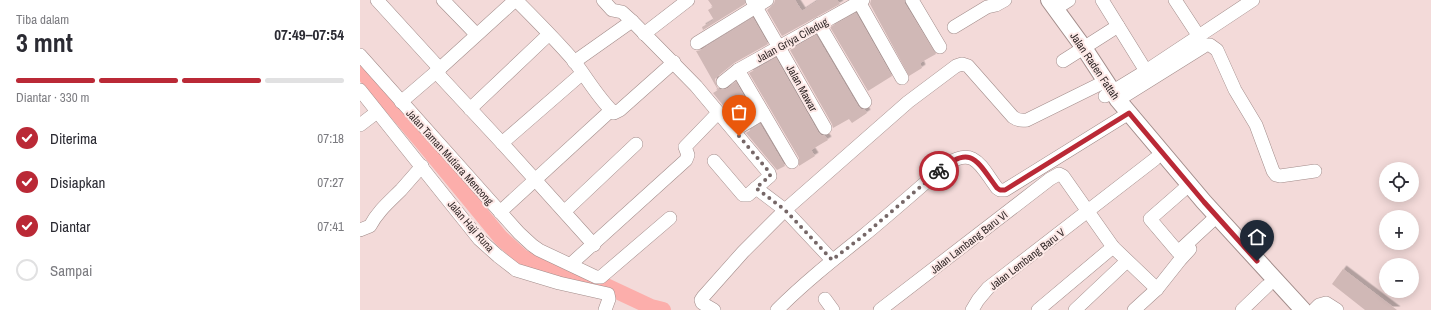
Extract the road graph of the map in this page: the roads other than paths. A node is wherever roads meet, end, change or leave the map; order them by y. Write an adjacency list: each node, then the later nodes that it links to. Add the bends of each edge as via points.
1 (377, 0): 32 (street)
2 (443, 0): 20 (street)
3 (603, 0): 16 (street, via 612,10 622,12)
4 (688, 0): 21 (street)
5 (767, 0): 15 (street)
6 (912, 0): 26 (street)
7 (1005, 0): 19 (street, via 987,7)
8 (1069, 0): 14 (street)
9 (1102, 0): 18 (street)
10 (1175, 0): 22 (street)
11 (1253, 0): 22 (street)
12 (860, 1): 17 (street, Jalan Griya Ciledug); 36 (street)
13 (514, 2): 20 (street, Jalan Taman Mutiara Mencong); 30 (street, via 550,34)
14 (1045, 2): 27 (main road, Jalan Raden Fattah)
15 (754, 4): 24 (street); 25 (street, Jalan Mawar)
16 (632, 21): 21 (street); 30 (street)
17 (819, 24): 25 (street, Jalan Griya Ciledug); 41 (street)
18 (1118, 26): 27 (street); 34 (street)
19 (954, 27)
20 (476, 34): 32 (street, Jalan Taman Mutiara Mencong)
21 (644, 34): 31 (street)
22 (1198, 35): 34 (street)
23 (546, 37): 42 (street)
24 (696, 43)
25 (779, 47): 33 (street, Jalan Griya Ciledug); 50 (street, Jalan Mawar)
26 (940, 47)
27 (1080, 50): 29 (street); 39 (main road, Jalan Raden Fattah)
28 (360, 55): 40 (street, Jalan Taman Mutiara Mencong)
29 (1062, 61)
30 (574, 62): 31 (street, via 616,113)
31 (674, 62): 59 (street, via 770,173 770,176)
32 (438, 70): 40 (street, Jalan Taman Mutiara Mencong); 42 (street)
33 (738, 70): 37 (street, Jalan Griya Ciledug); 45 (street)
34 (1146, 71): 39 (street)
35 (578, 77): 51 (street)
36 (902, 78)
37 (723, 82)
38 (360, 90): 43 (street, Jalan Haji Runa)
39 (1108, 91): 46 (main road, Jalan Raden Fattah); 57 (street, via 1210,45 1217,50 1235,90 1256,125 1276,175); 61 (street, via 1027,120 1019,120 1013,117 968,66 956,66 908,102)
40 (401, 102): 63 (street, Jalan Taman Mutiara Mencong)
41 (864, 102)
42 (470, 109): 51 (street)
43 (377, 112): 48 (street); 56 (street, Jalan Haji Runa)
44 (608, 113): 58 (street, Jalan Taman Mutiara Mencong)
45 (763, 113): 49 (street); 55 (street)
46 (1125, 115): 53 (main road, Jalan Raden Fattah); 60 (main road, Jalan Raden Fattah); 70 (street, via 1005,190 997,188 972,157 954,160)
47 (714, 117): 68 (street, via 685,147 688,155 686,160)
48 (360, 125)
49 (738, 128)
50 (825, 128)
51 (502, 143): 58 (street)
52 (636, 144): 62 (street)
53 (1155, 159): 60 (main road, Jalan Raden Fattah); 64 (street, Jalan Lembang Baru V)
54 (714, 161): 59 (street, via 743,195 748,195)
55 (792, 162)
56 (422, 166): 67 (street, via 385,204 370,226); 75 (street, Jalan Haji Runa, via 479,239 498,256 516,270 608,294)
57 (1315, 171)
58 (535, 180): 62 (street); 63 (street, Jalan Taman Mutiara Mencong)
59 (756, 188): 61 (street)
60 (1186, 188): 66 (main road, Jalan Raden Fattah); 66 (street, via 1150,219 1178,252)
61 (785, 210): 70 (street); 76 (street, via 703,297 701,300 704,306)
62 (565, 211): 68 (street)
63 (500, 212): 72 (street, Jalan Taman Mutiara Mencong, via 532,245)
64 (1088, 212): 69 (street); 78 (street, Jalan Lambang Baru VI, via 1059,174); 79 (street, Jalan Lembang Baru V, via 988,288)
65 (670, 218): 72 (street, Jalan Taman Mutiara Mencong, via 601,277)
66 (1215, 221): 73 (main road, Jalan Raden Fattah); 74 (street); 85 (main road, Jalan Raden Fattah)
67 (360, 230)
68 (594, 245): 72 (street)
69 (1113, 247): 71 (street); 80 (street)
70 (832, 260): 77 (street)
71 (1127, 261): 74 (street); 81 (street)
72 (571, 264)
73 (1267, 286): 83 (street); 84 (main road, Jalan Raden Fattah)
74 (1157, 289): 82 (street)
75 (605, 310)
76 (714, 310)
77 (777, 310)
78 (880, 310)
79 (972, 310)
80 (1038, 310)
81 (1075, 310)
82 (1134, 310)
83 (1242, 310)
84 (1291, 310)
85 (1303, 310)
86 (1314, 310): 87 (street, via 1326,303)
87 (1337, 310)

